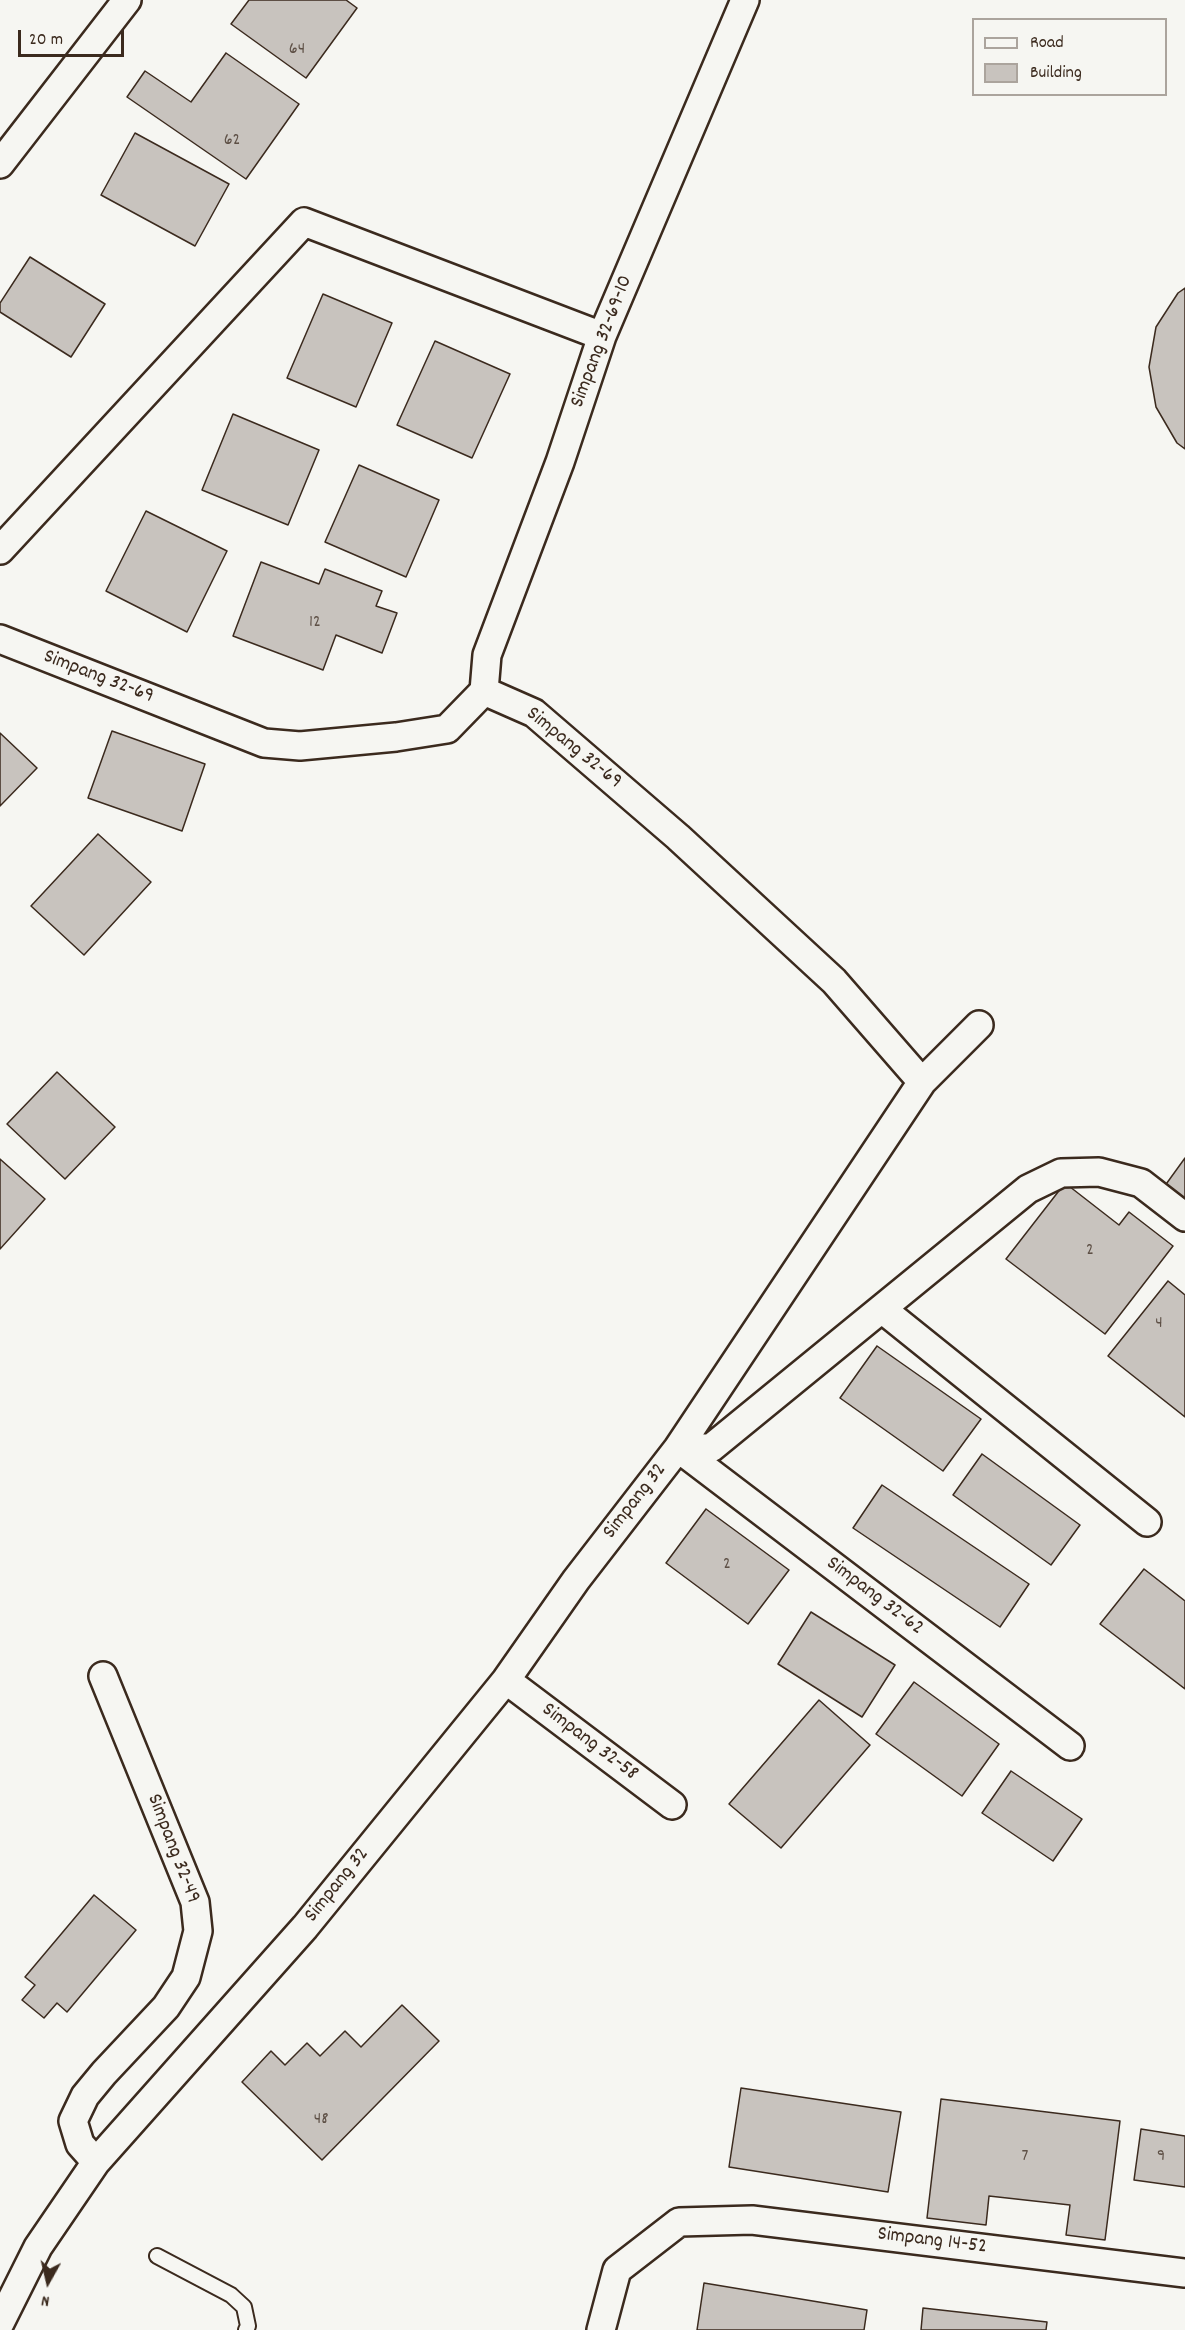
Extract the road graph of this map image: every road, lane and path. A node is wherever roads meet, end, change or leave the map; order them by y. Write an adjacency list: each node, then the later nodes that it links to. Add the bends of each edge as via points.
1 (127, 0): 3 (street)
2 (745, 0): 4 (street, Simpang 32-69-10)
3 (0, 165)
4 (602, 336): 5 (street, via 304,222); 7 (street, Simpang 32-69-10, via 560,462 487,656)
5 (0, 550)
6 (0, 639): 7 (street, Simpang 32-69, via 273,744 300,746 447,729)
7 (484, 691): 9 (street, Simpang 32-69, via 534,713 678,837 834,981)
8 (979, 1025): 9 (street, Simpang 32)
9 (922, 1082): 12 (street, Simpang 32)
10 (1185, 1217): 11 (street, Simpang 32, via 1141,1183 1099,1172 1060,1173 1028,1190)
11 (882, 1309): 12 (street, Simpang 32, via 711,1448); 13 (street)
12 (678, 1448): 15 (street, Simpang 32, via 576,1580); 16 (street, Simpang 32-62)
13 (1147, 1522)
14 (103, 1676): 18 (street, Simpang 32-49, via 195,1902 198,1931 186,1977 166,2007 85,2097 73,2121 80,2144)
15 (506, 1680): 17 (street, Simpang 32-58); 18 (street, Simpang 32, via 305,1927)
16 (1070, 1746)
17 (672, 1806)
18 (96, 2162): 21 (street, Simpang 32, via 38,2247)
19 (157, 2256): 22 (lane, via 231,2295 244,2307)
20 (1185, 2273): 23 (street, Simpang 14-52, via 752,2220 680,2222 617,2270)
21 (0, 2323)
22 (246, 2330)
23 (601, 2330)

